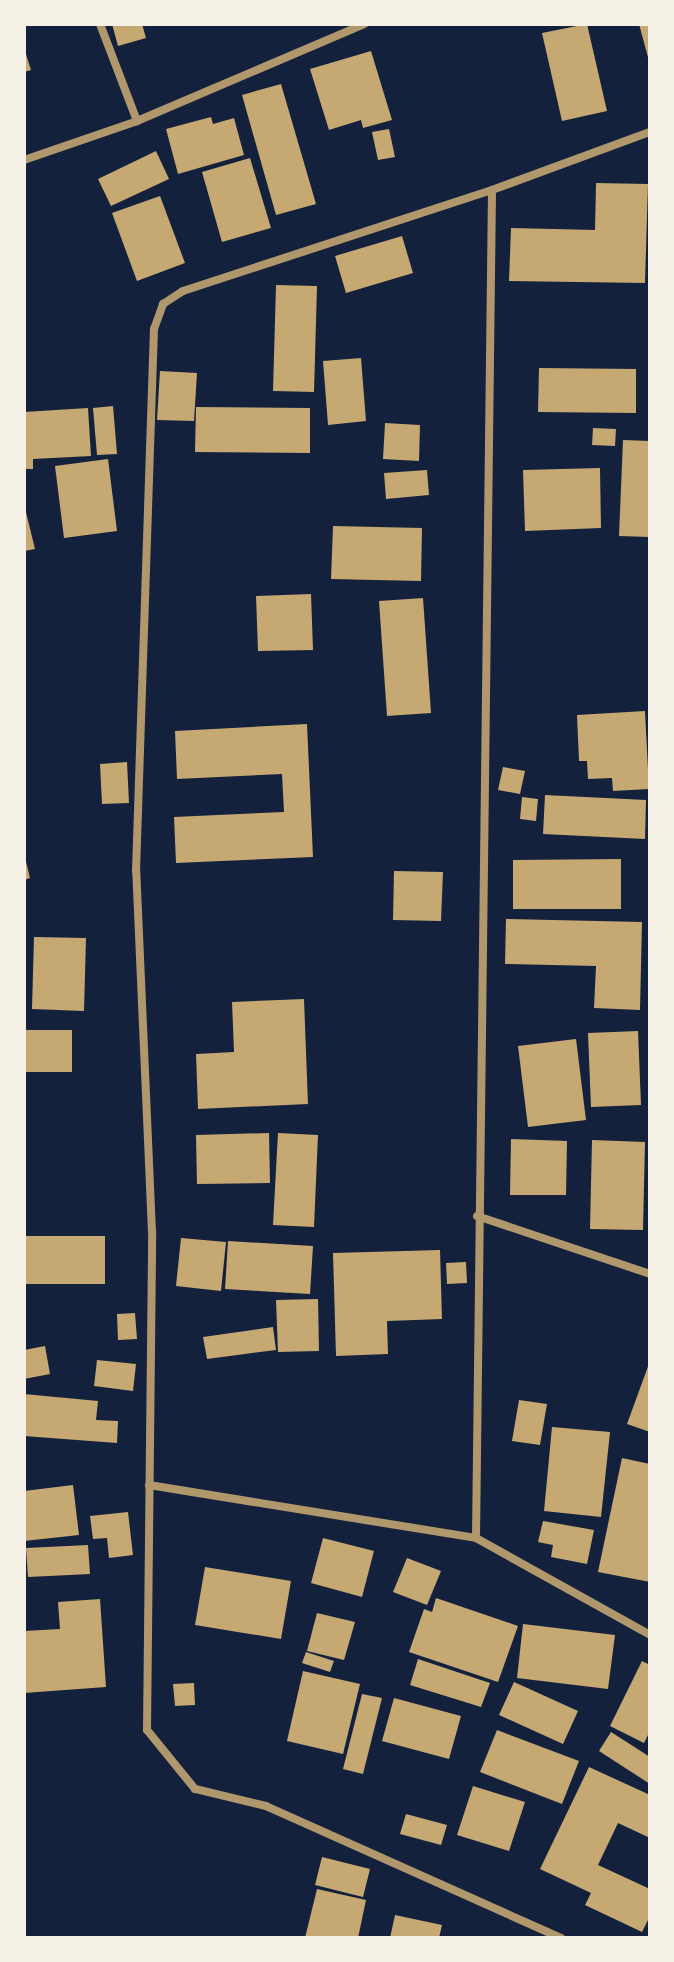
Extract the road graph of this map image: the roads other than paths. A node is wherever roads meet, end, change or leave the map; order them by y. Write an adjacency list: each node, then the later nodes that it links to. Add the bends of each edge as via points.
1 (100, 24): 3 (street)
2 (364, 24): 3 (street)
3 (137, 121): 5 (street)
4 (650, 132): 6 (street)
5 (24, 160)
6 (492, 190): 7 (street); 9 (street, via 183,291 163,304 154,329 136,871 152,1232)
7 (477, 1216): 8 (street); 10 (street)
8 (650, 1274)
9 (149, 1485): 10 (street); 12 (street, via 147,1730 195,1789 266,1806)
10 (476, 1538): 11 (street)
11 (650, 1635)
12 (561, 1938)

